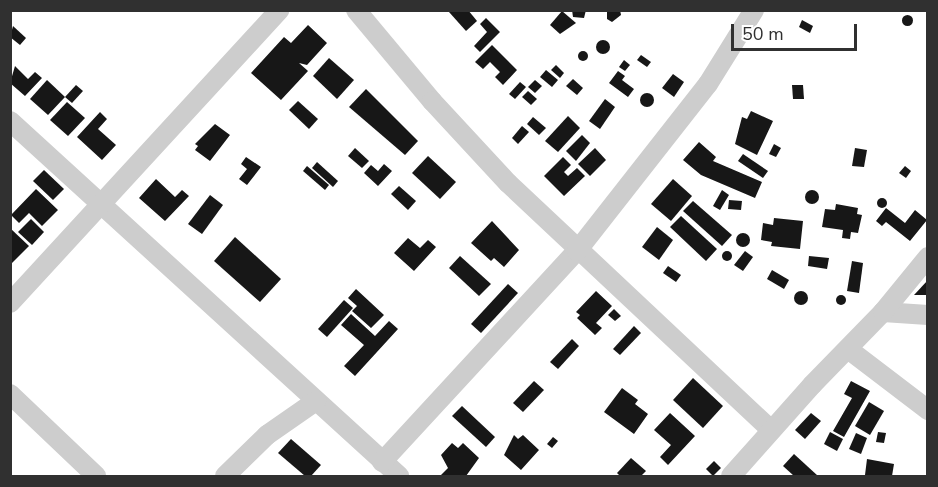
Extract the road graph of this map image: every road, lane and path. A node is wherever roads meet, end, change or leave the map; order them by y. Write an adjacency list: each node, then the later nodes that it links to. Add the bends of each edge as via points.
1 (279, 10): 5 (street)
2 (356, 10): 6 (street, via 432,102)
3 (754, 10): 6 (street, via 708,84)
4 (10, 121): 5 (street)
5 (103, 204): 8 (street); 13 (street)
6 (577, 251): 15 (street); 16 (street)
7 (927, 257): 9 (street)
8 (10, 303)
9 (883, 312): 10 (street); 11 (street)
10 (927, 315)
11 (848, 349): 14 (street); 15 (street)
12 (10, 394): 17 (street)
13 (316, 401): 16 (street); 18 (street, via 267,435)
14 (927, 410)
15 (771, 429): 20 (street)
16 (382, 462): 19 (street)
17 (96, 477)
18 (225, 477)
19 (399, 477)
20 (731, 477)

